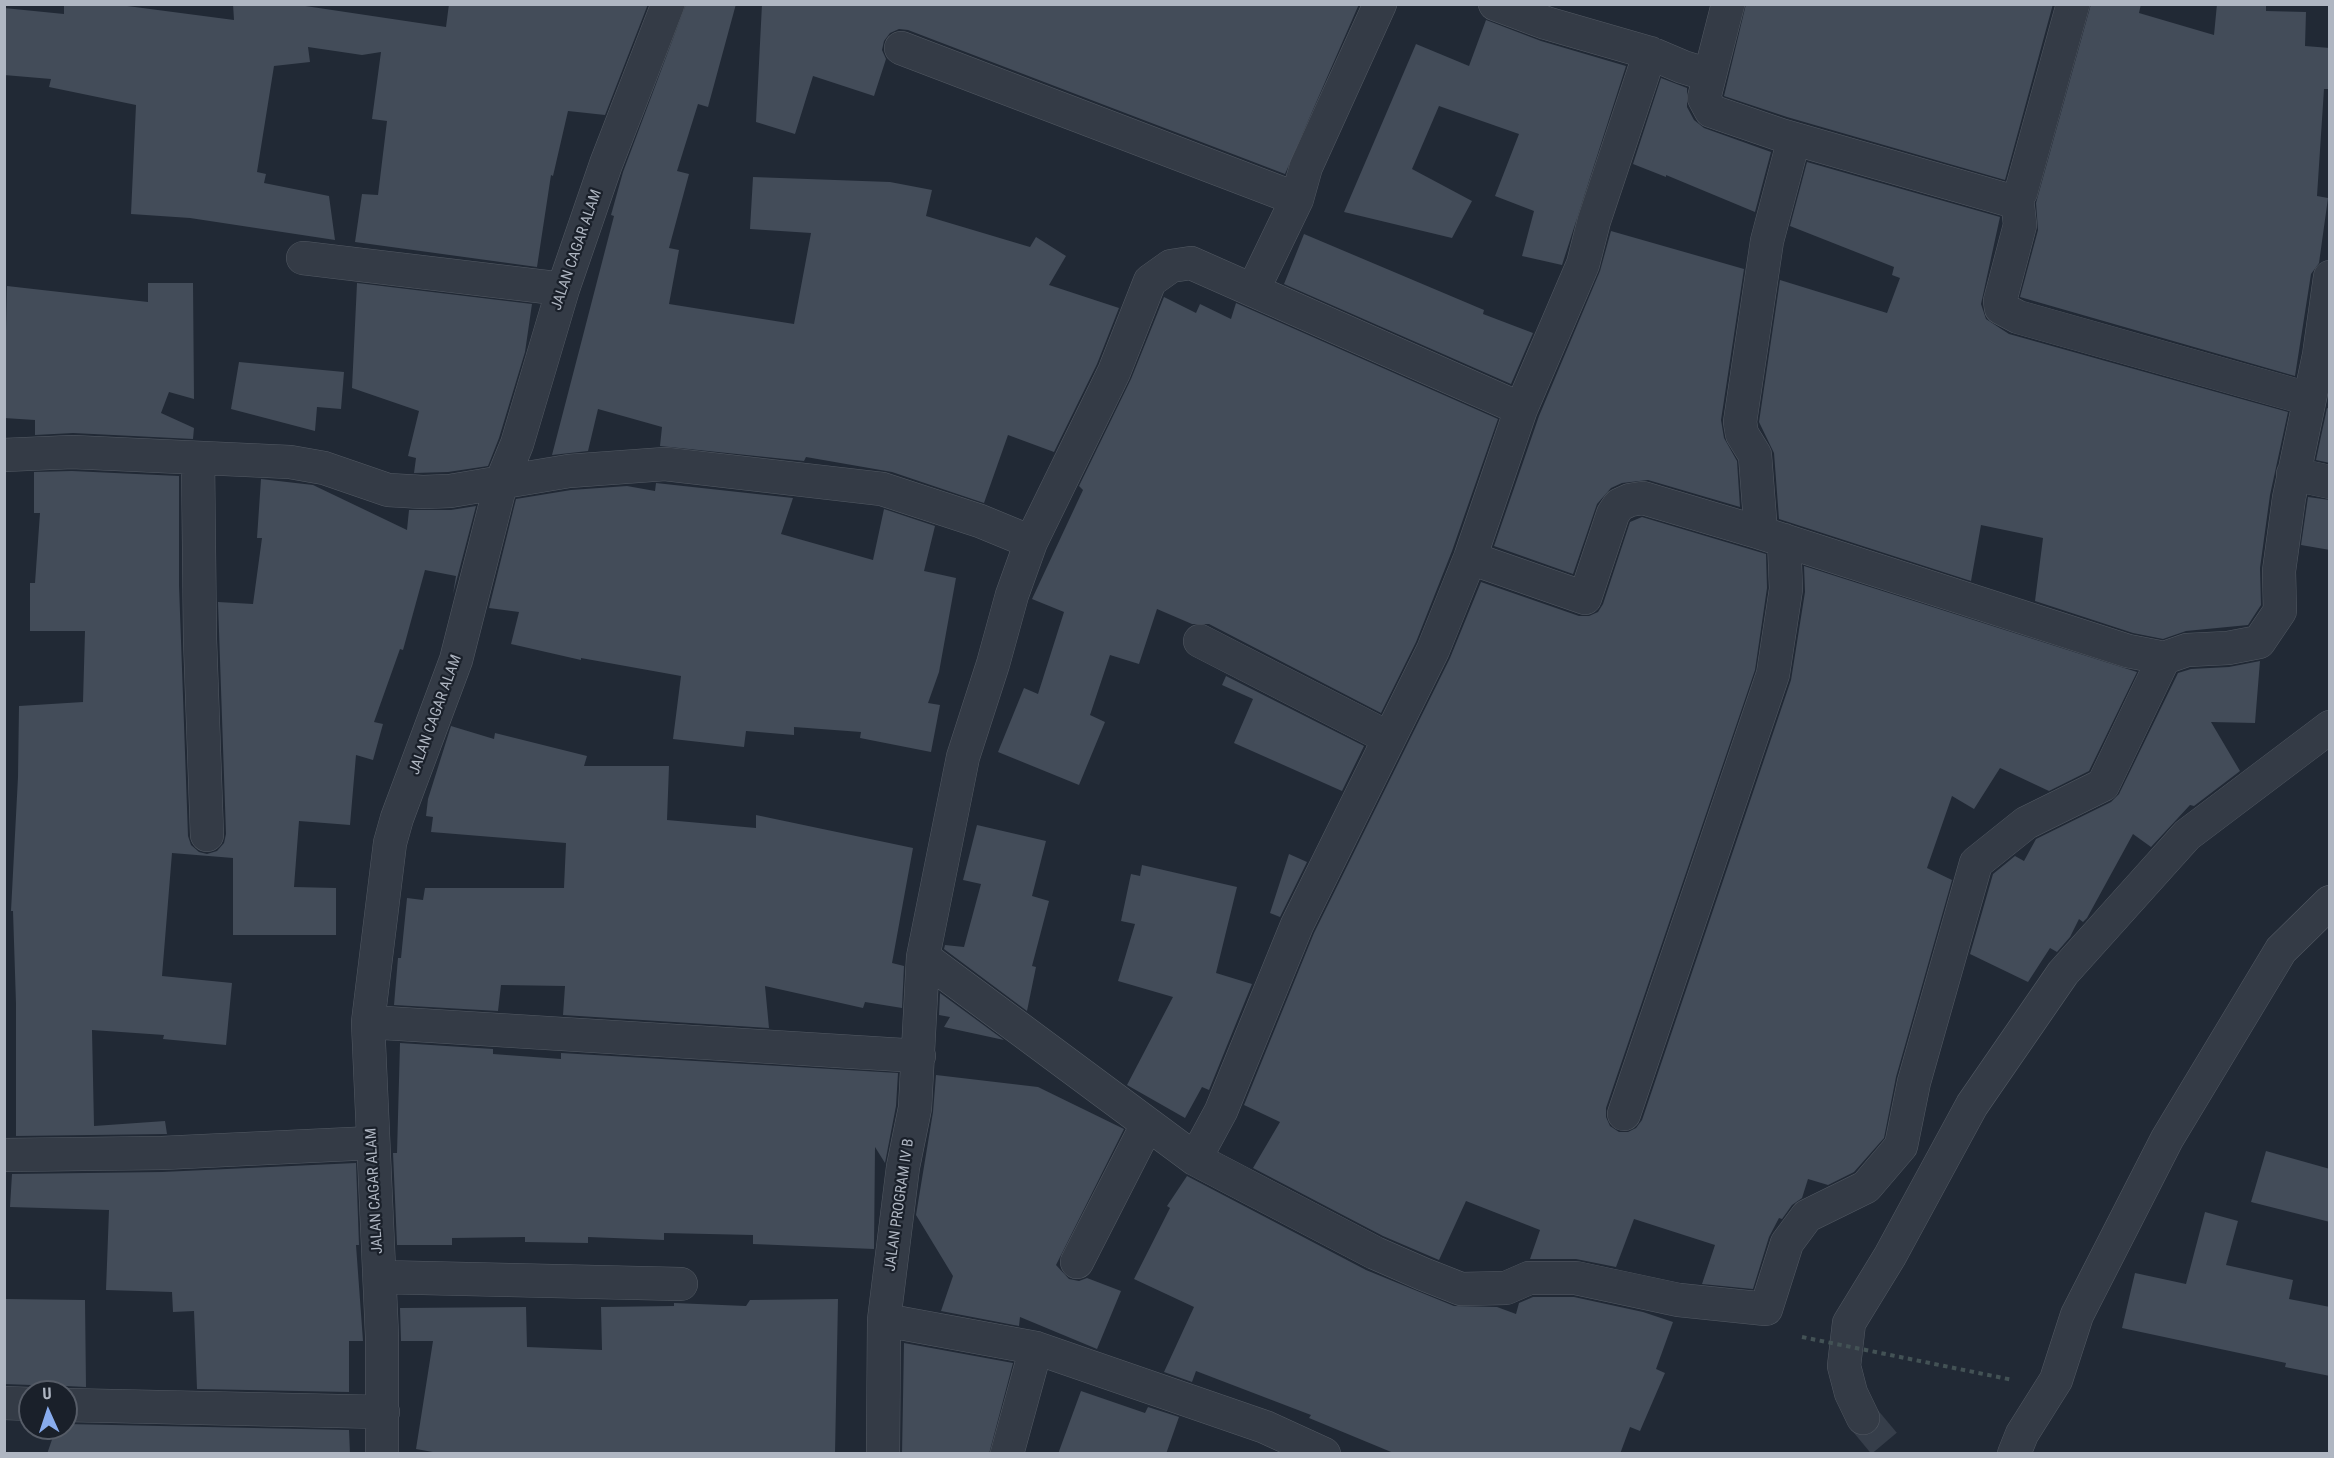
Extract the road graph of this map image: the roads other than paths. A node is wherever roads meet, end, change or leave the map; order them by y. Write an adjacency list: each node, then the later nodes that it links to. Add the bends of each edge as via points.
1 (668, 4): 14 (street, JALAN CAGAR ALAM)
2 (1380, 4): 11 (street, via 1306,167)
3 (1495, 4): 7 (street, via 1546,23)
4 (1728, 4): 8 (street)
5 (2073, 4): 10 (street)
6 (901, 48): 11 (street)
7 (1650, 52): 8 (street); 17 (street, via 1583,264)
8 (1709, 75): 9 (street, via 1704,98 1711,111)
9 (1794, 139): 10 (street, via 2008,200); 23 (street, via 1767,241 1740,422 1742,434 1755,455)
10 (2017, 198): 16 (street, via 2020,225 2000,301 2004,311)
11 (1297, 199): 15 (street)
12 (303, 258): 14 (street)
13 (2330, 277): 16 (street)
14 (563, 289): 22 (street, JALAN CAGAR ALAM, via 517,444)
15 (1253, 290): 17 (street, JALAN PROGRAM IV B); 24 (street, JALAN PROGRAM IV B, via 1191,263 1171,266 1150,281 1114,372)
16 (2309, 399): 20 (street)
17 (1521, 409): 25 (street)
18 (4, 455): 19 (street, via 72,452)
19 (198, 458): 22 (street, via 301,464 342,473 388,490 450,491); 30 (street)
20 (2294, 474): 21 (street); 27 (street, via 2279,571 2280,611 2272,626 2259,642 2187,650)
21 (2330, 482)
22 (501, 483): 24 (street, via 569,471 665,464 754,472 882,489); 33 (street, JALAN CAGAR ALAM, via 456,660 390,843)
23 (1772, 536): 25 (street, via 1643,498 1630,500 1619,505 1613,514 1585,598); 27 (street, via 2128,651); 35 (street, via 1786,589 1773,674)
24 (1031, 542): 32 (street, JALAN PROGRAM IV B, via 963,757)
25 (1470, 558): 29 (street, via 1433,650)
26 (1200, 641): 29 (street)
27 (2164, 658): 39 (street, via 2103,784 2026,823 1976,863 1914,1082 1901,1146 1866,1187 1807,1216 1787,1243 1766,1309 1679,1300 1576,1278 1529,1278 1506,1288 1461,1289 1375,1253)
28 (2330, 727): 47 (street, via 2187,835 2063,973 1972,1105 1849,1323 1844,1366)
29 (1389, 738): 39 (street, via 1296,925 1221,1111)
30 (207, 835)
31 (2330, 902): 53 (street, via 2281,950 2167,1139 2077,1315 2056,1380)
32 (923, 957): 34 (street, JALAN PROGRAM IV B); 36 (street)
33 (369, 1022): 34 (street); 37 (street, JALAN CAGAR ALAM)
34 (919, 1056): 43 (street, JALAN PROGRAM IV B)
35 (1624, 1114)
36 (1147, 1125): 39 (street); 40 (street)
37 (372, 1143): 38 (street, via 162,1153); 41 (street, JALAN CAGAR ALAM)
38 (4, 1155)
39 (1195, 1159)
40 (1077, 1262)
41 (380, 1277): 42 (street); 46 (street, JALAN CAGAR ALAM)
42 (681, 1284)
43 (884, 1320): 44 (street); 50 (street, JALAN PROGRAM IV B)
44 (1036, 1348): 48 (street); 51 (street)
45 (78, 1405): 46 (street)
46 (383, 1412): 49 (street, JALAN CAGAR ALAM)
47 (1863, 1418)
48 (1268, 1442): 52 (street)
49 (382, 1454)
50 (883, 1454)
51 (1007, 1454)
52 (1324, 1454)
53 (2014, 1454)

